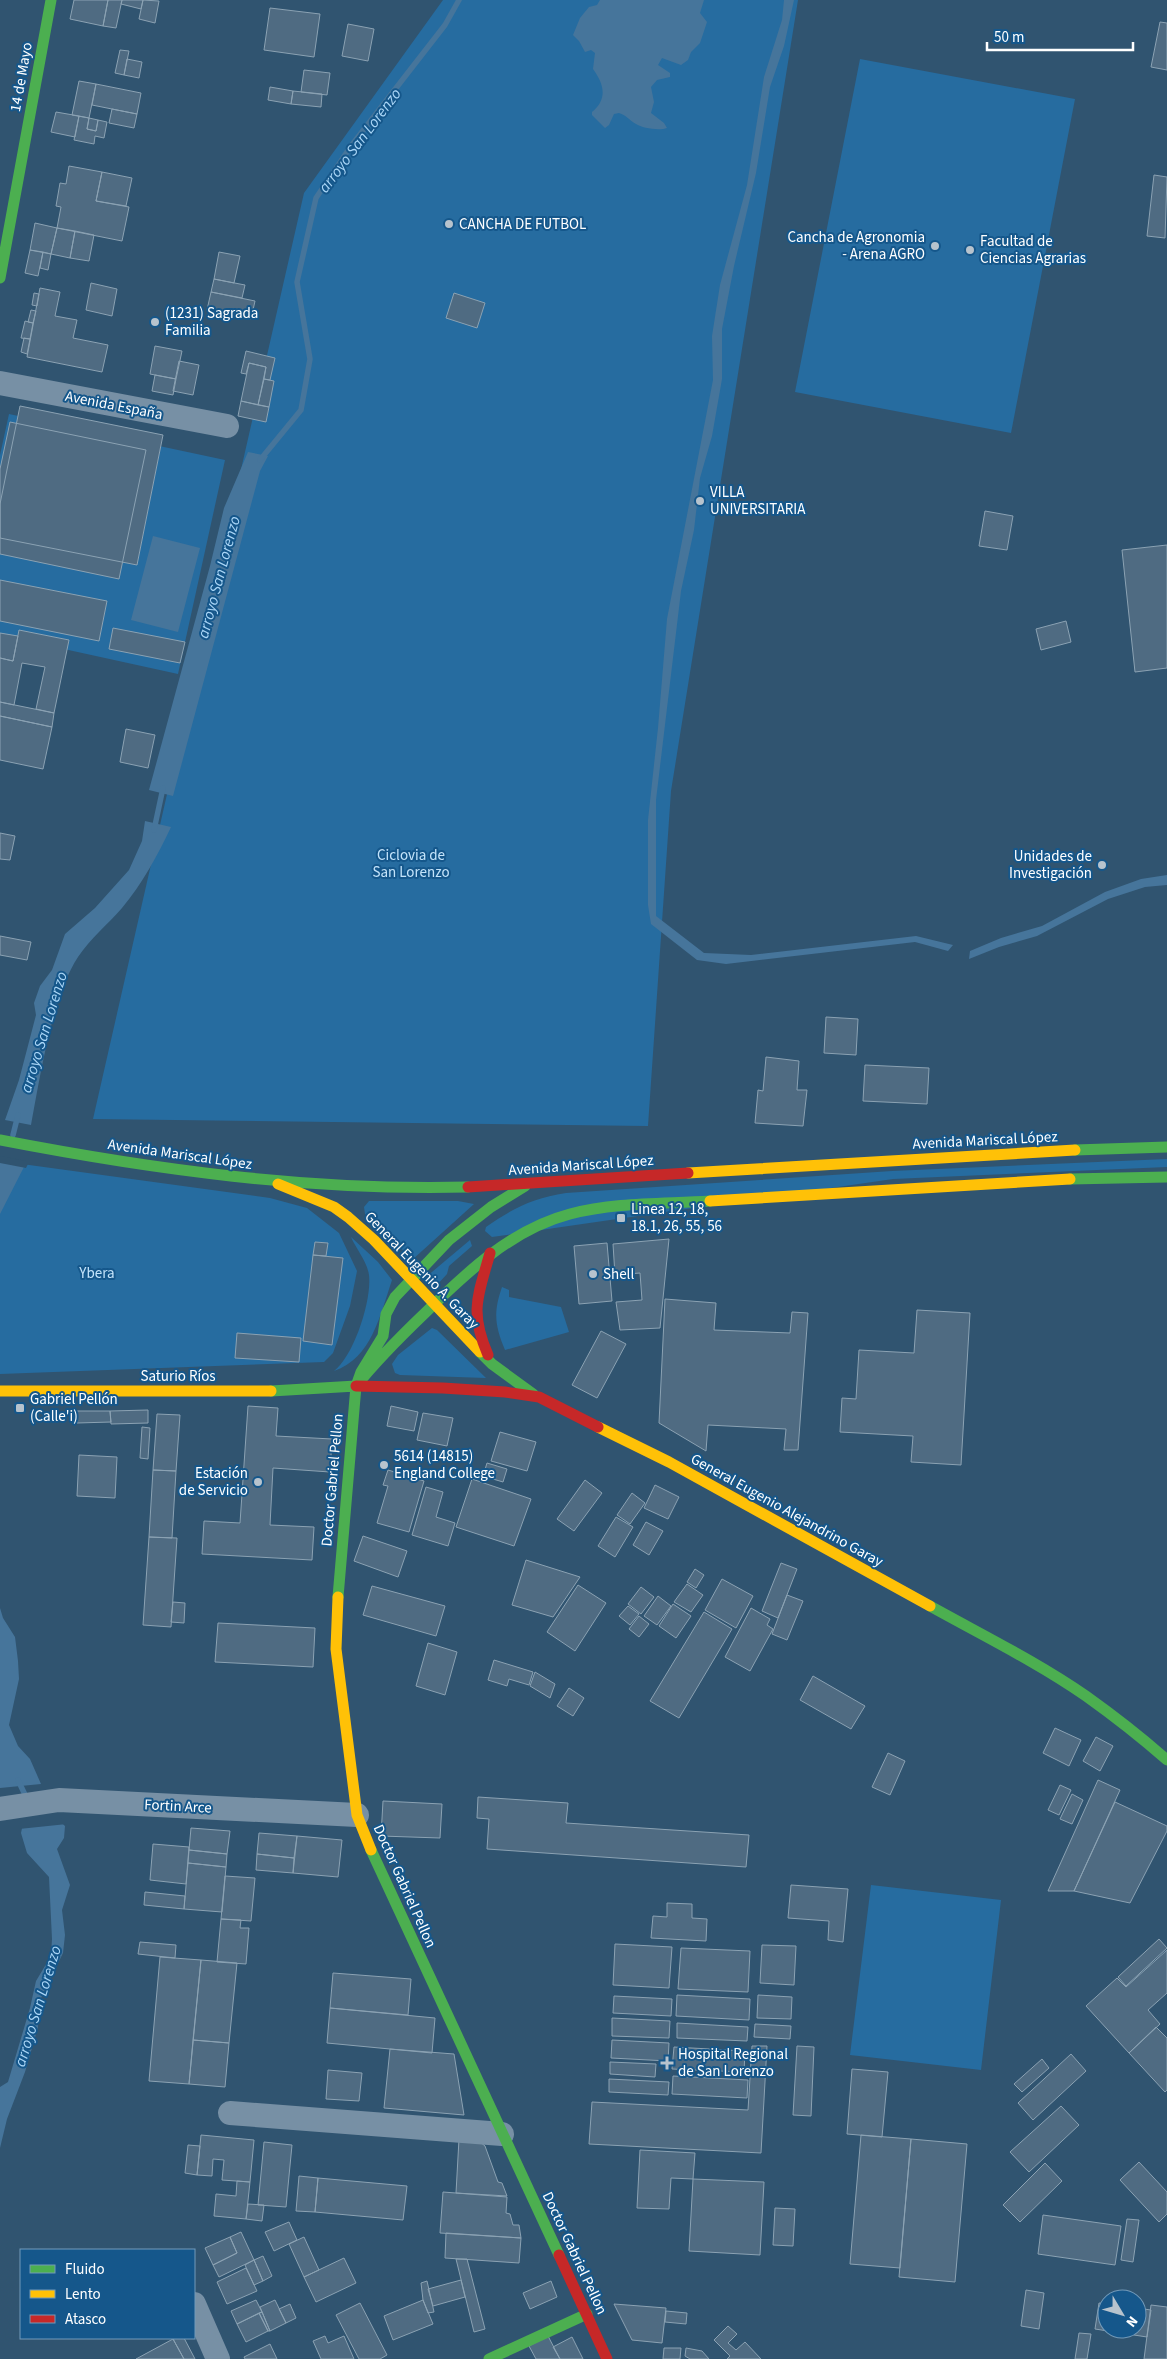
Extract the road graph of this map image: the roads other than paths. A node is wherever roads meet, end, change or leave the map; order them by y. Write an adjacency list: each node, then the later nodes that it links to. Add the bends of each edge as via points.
1 (51, 0): 2 (main road, 14 de Mayo)
2 (0, 278)
3 (0, 383): 4 (street, Avenida España)
4 (227, 426)
5 (0, 1140): 8 (main road, Avenida Mariscal López, via 186,1172)
6 (1167, 1147): 9 (main road, Avenida Mariscal López, via 676,1174)
7 (1167, 1177): 10 (main road, via 1078,1179 600,1208 561,1216)
8 (272, 1182): 9 (main road, Avenida Mariscal López, via 418,1187); 11 (main road, General Eugenio A. Garay, via 327,1204 348,1217)
9 (525, 1186): 11 (main road, Doctor Gabriel Pellon, via 491,1207 449,1240)
10 (490, 1254): 12 (main road); 13 (main road, via 475,1308 478,1334)
11 (411, 1279): 12 (main road, General Eugenio A. Garay); 14 (main road, Doctor Gabriel Pellon, via 388,1308 383,1336)
12 (434, 1304): 13 (main road, General Eugenio A. Garay); 14 (main road)
13 (492, 1364): 16 (main road, General Eugenio A. Garay)
14 (356, 1386): 15 (main road, Saturio Ríos, via 290,1391); 16 (main road, General Eugenio Alejandrino Garay, via 443,1388); 19 (main road, Doctor Gabriel Pellon, via 338,1589 336,1649)
15 (0, 1391)
16 (538, 1397): 17 (main road, General Eugenio Alejandrino Garay, via 670,1462 1023,1657 1085,1695 1136,1732)
17 (1167, 1760)
18 (0, 1809): 19 (street, Fortin Arce, via 59,1800)
19 (357, 1815): 21 (main road, Doctor Gabriel Pellon, via 378,1868)
20 (230, 2113): 21 (street)
21 (502, 2134): 23 (main road, Doctor Gabriel Pellon)
22 (195, 2306): 24 (street)
23 (587, 2314): 25 (main road); 26 (main road, Doctor Gabriel Pellon)
24 (218, 2359)
25 (489, 2359)
26 (607, 2359)

